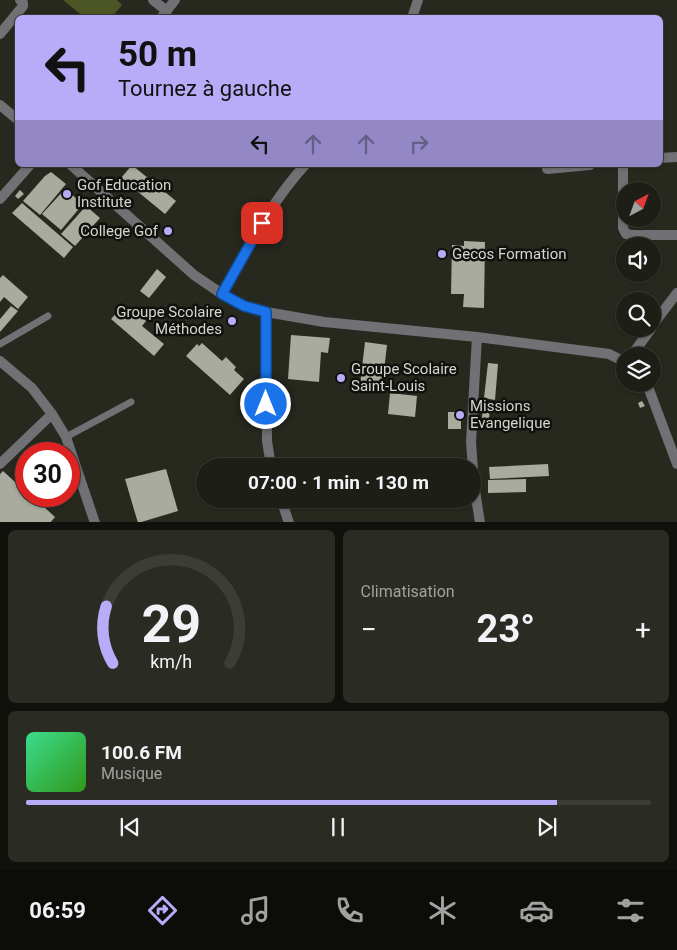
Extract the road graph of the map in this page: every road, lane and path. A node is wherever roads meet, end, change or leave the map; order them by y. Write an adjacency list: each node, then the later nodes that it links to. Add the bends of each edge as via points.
1 (20, 0): 6 (street, via 23,6)
2 (153, 0): 5 (street)
3 (175, 0): 5 (street)
4 (418, 0): 7 (street)
5 (164, 14)
6 (16, 15)
7 (413, 15)
8 (15, 16): 9 (street)
9 (0, 34)
10 (0, 105): 11 (street)
11 (15, 118)
12 (677, 157): 13 (street)
13 (663, 158)
14 (28, 167): 20 (street)
15 (72, 167): 23 (street, via 194,275)
16 (303, 167): 23 (street, via 262,223)
17 (568, 167): 19 (street)
18 (624, 167): 21 (street, via 623,228 626,234)
19 (547, 169)
20 (0, 199)
21 (677, 235)
22 (677, 292): 25 (street)
23 (222, 294): 24 (street, via 244,306)
24 (266, 312): 27 (street, via 324,322); 35 (street, via 266,441)
25 (661, 315)
26 (48, 316): 28 (lane)
27 (477, 337): 29 (street); 41 (street, via 471,442)
28 (0, 344)
29 (616, 358)
30 (0, 360): 33 (street, via 32,388)
31 (650, 392): 37 (street)
32 (131, 402): 34 (lane)
33 (52, 414): 34 (street); 36 (street)
34 (66, 437): 39 (street)
35 (269, 458)
36 (0, 464)
37 (677, 464)
38 (284, 508): 40 (street)
39 (95, 522)
40 (289, 522)
41 (480, 522)

